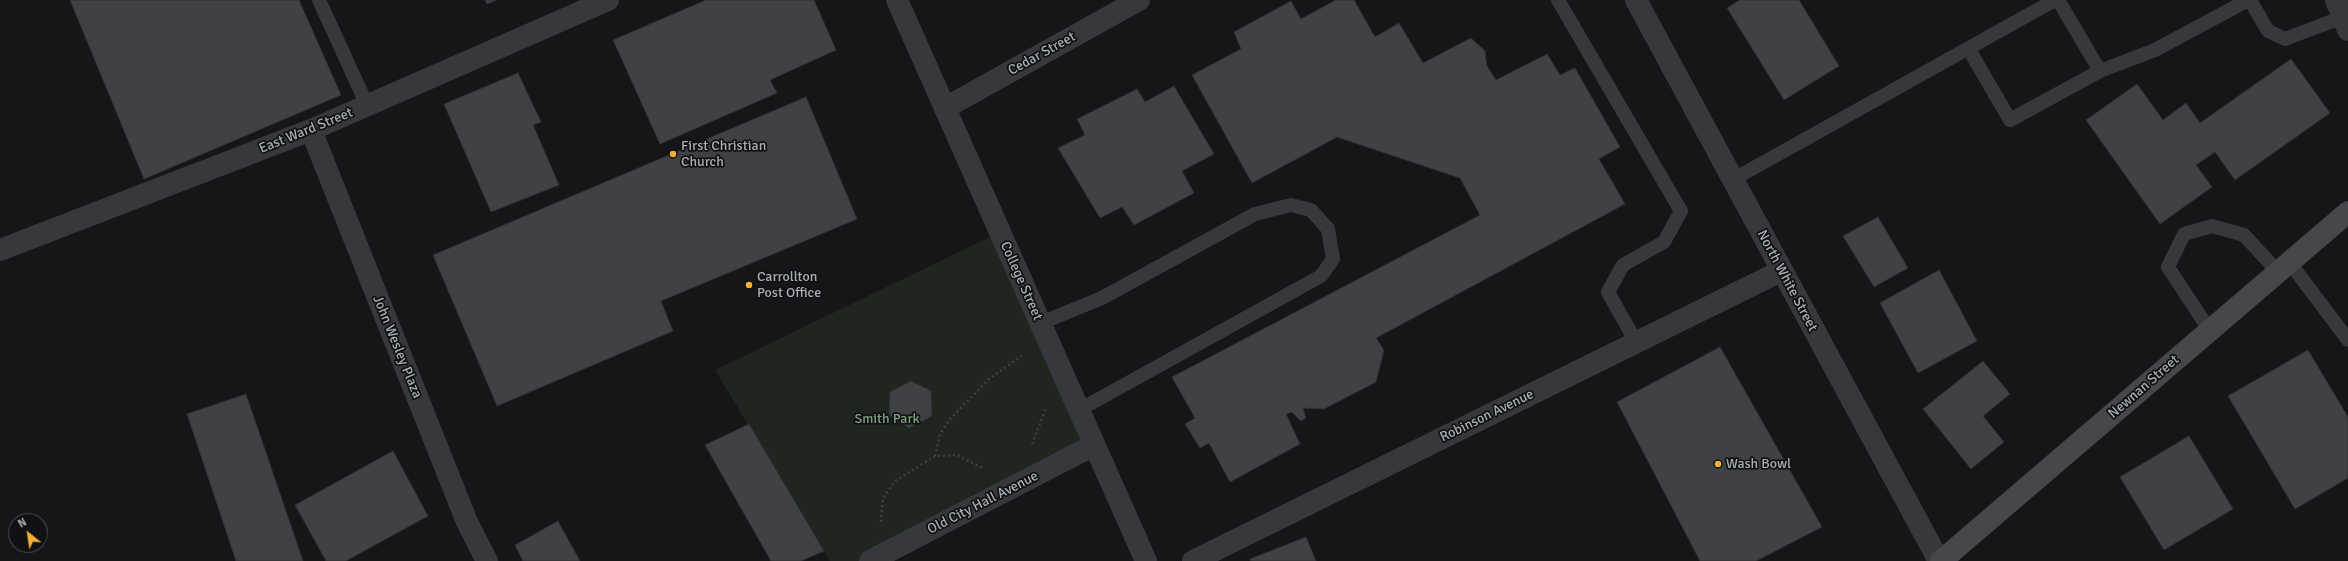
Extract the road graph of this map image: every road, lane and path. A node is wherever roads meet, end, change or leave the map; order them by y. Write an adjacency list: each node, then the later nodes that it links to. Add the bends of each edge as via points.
1 (319, 0): 13 (lane)
2 (608, 0): 13 (street, East Ward Street)
3 (897, 0): 14 (street, College Street)
4 (1139, 0): 14 (street, Cedar Street)
5 (1558, 0): 24 (lane, via 1681,211 1664,242 1623,265 1608,292)
6 (1636, 0): 16 (street, North White Street)
7 (2055, 0): 11 (lane)
8 (2058, 0): 12 (lane)
9 (2249, 0): 10 (lane, via 2268,30 2285,38); 12 (lane, via 2155,50)
10 (2342, 16)
11 (1968, 48): 12 (lane, via 2010,120); 16 (lane)
12 (2100, 71)
13 (367, 106): 15 (street, East Ward Street)
14 (945, 108): 21 (street, College Street)
15 (311, 130): 18 (street, East Ward Street); 31 (street, John Wesley Plaza, via 467,522)
16 (1732, 180): 20 (street, North White Street)
17 (2348, 212): 19 (main road, Newnan Street)
18 (0, 250)
19 (2284, 267): 22 (main road, Newnan Street); 22 (lane, via 2244,235 2212,226 2184,234 2168,267); 23 (lane)
20 (1781, 270): 24 (street, Robinson Avenue); 34 (street, North White Street)
21 (1044, 331): 25 (street, College Street); 26 (lane, via 1254,214 1291,205 1311,210 1328,229 1333,259 1320,276); 28 (path, via 966,400 940,434)
22 (2210, 331): 34 (main road, Newnan Street)
23 (2348, 340)
24 (1636, 342): 33 (street, Robinson Avenue)
25 (1060, 369): 26 (street, College Street); 29 (path)
26 (1079, 410): 27 (street, College Street)
27 (1094, 445): 29 (street, Old City Hall Avenue); 32 (street, College Street)
28 (935, 456): 29 (path, via 957,455 978,464); 30 (path, via 896,481 883,498)
29 (1011, 489): 30 (street, Old City Hall Avenue)
30 (879, 557)
31 (487, 561)
32 (1146, 561)
33 (1193, 561)
34 (1940, 561)

